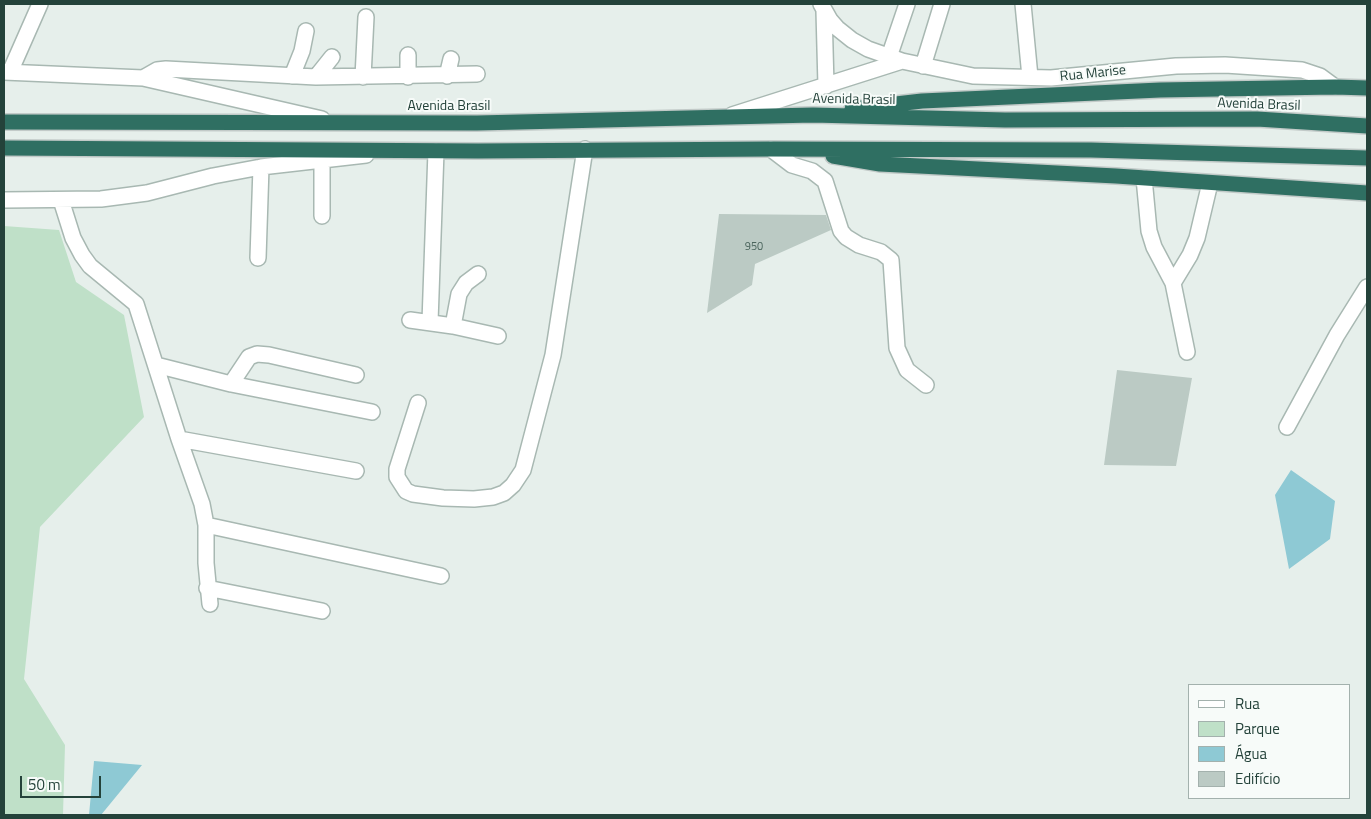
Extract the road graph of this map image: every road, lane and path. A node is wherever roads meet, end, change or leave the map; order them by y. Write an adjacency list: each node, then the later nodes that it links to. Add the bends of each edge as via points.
1 (40, 4): 13 (street)
2 (907, 4): 11 (street)
3 (942, 4): 12 (street)
4 (1024, 4): 21 (street)
5 (822, 7): 11 (street, Rua Marise, via 830,20 852,40); 23 (street)
6 (366, 17): 19 (street)
7 (306, 31): 15 (street)
8 (408, 55): 20 (street)
9 (332, 57): 18 (street)
10 (451, 58): 16 (street)
11 (895, 59): 12 (street, Rua Marise); 23 (street)
12 (923, 66): 17 (street, Rua Marise)
13 (7, 72): 22 (street, Avenida Brasil)
14 (476, 74): 16 (street)
15 (292, 76): 18 (street); 22 (street, via 166,69)
16 (447, 76): 20 (street)
17 (973, 76): 21 (street, Rua Marise); 26 (street)
18 (316, 77): 19 (street)
19 (363, 77): 20 (street)
20 (408, 77)
21 (1030, 77): 24 (street, Rua Marise, via 1083,77 1225,64 1302,70 1320,76)
22 (143, 78): 30 (street, Avenida Brasil)
23 (826, 86): 28 (street)
24 (1335, 87): 25 (highway); 26 (highway, via 1160,90)
25 (1367, 88)
26 (975, 99): 27 (highway, via 896,103)
27 (813, 115): 28 (highway, Avenida Brasil); 31 (highway, Avenida Brasil, via 1004,120 1257,120)
28 (725, 117): 30 (highway, Avenida Brasil)
29 (4, 122): 30 (highway, Avenida Brasil)
30 (341, 124)
31 (1367, 126)
32 (4, 148): 35 (highway)
33 (771, 148): 34 (highway); 36 (highway); 59 (street, via 792,165 812,171 826,181 846,238 892,260 897,348 907,370)
34 (585, 149): 37 (highway); 60 (street, via 553,355 523,470 513,486 498,495 474,499 443,498 406,491 397,477 397,469)
35 (402, 150): 37 (highway); 39 (street)
36 (805, 150): 38 (highway, via 1091,150); 41 (highway, via 880,164)
37 (436, 151): 52 (street)
38 (1367, 158)
39 (322, 161): 40 (street); 46 (street)
40 (260, 167): 45 (street, via 147,193); 47 (street)
41 (1144, 178): 42 (highway); 49 (street, via 1149,231 1154,248)
42 (1210, 182): 43 (highway); 49 (street, via 1197,238)
43 (1367, 193)
44 (4, 200): 45 (street)
45 (61, 200): 56 (street, via 82,256 136,304)
46 (322, 216)
47 (258, 258)
48 (478, 274): 53 (street, via 466,283 459,294)
49 (1173, 282): 55 (street)
50 (1367, 287): 62 (street, via 1337,334)
51 (410, 320): 52 (street)
52 (430, 322): 53 (street)
53 (453, 326): 54 (street)
54 (498, 336)
55 (1187, 352)
56 (156, 365): 58 (street); 63 (street)
57 (356, 375): 58 (street, via 257,354 248,357)
58 (231, 384): 61 (street)
59 (926, 386)
60 (418, 403)
61 (372, 412)
62 (1287, 427)
63 (178, 439): 64 (street); 65 (street, via 202,504)
64 (356, 471)
65 (206, 525): 66 (street); 67 (street)
66 (441, 576)
67 (207, 588): 68 (street); 69 (street)
68 (210, 604)
69 (322, 611)

